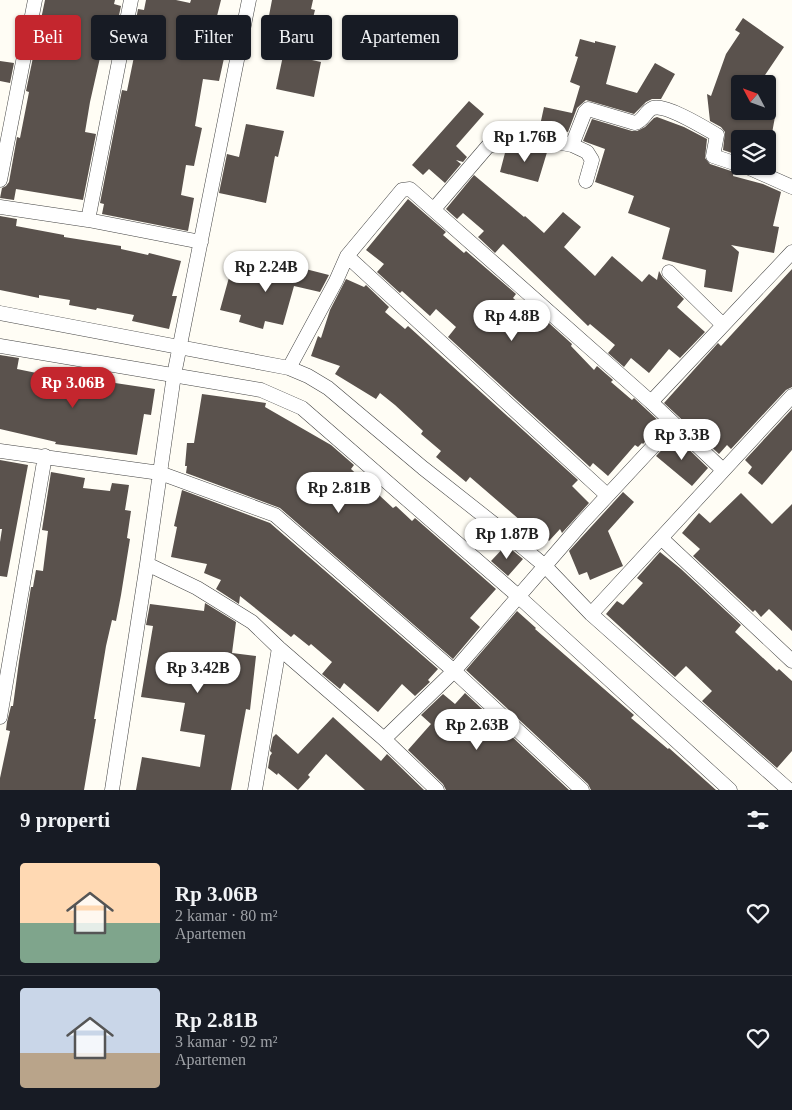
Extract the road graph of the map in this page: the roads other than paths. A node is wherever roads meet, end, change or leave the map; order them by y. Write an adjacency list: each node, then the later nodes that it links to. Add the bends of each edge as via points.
1 (35, 0): 7 (street)
2 (131, 0): 12 (street)
3 (249, 0): 13 (street)
4 (572, 145): 5 (street, via 588,109 635,123 650,110 660,108 718,136 713,156); 8 (street, via 592,158); 11 (street, via 525,136 505,138 490,145)
5 (731, 162)
6 (765, 175): 9 (street)
7 (0, 180)
8 (586, 181)
9 (792, 187)
10 (0, 207): 12 (street)
11 (434, 209): 15 (street, via 410,189 402,190); 24 (street)
12 (88, 220): 13 (street)
13 (201, 242): 20 (street)
14 (792, 252): 18 (street)
15 (347, 256): 21 (street); 30 (street)
16 (669, 272): 18 (street)
17 (0, 314): 20 (street)
18 (723, 325): 24 (street)
19 (0, 346): 22 (street)
20 (179, 346): 21 (street); 22 (street)
21 (289, 368): 33 (street, via 328,388)
22 (174, 375): 29 (street); 34 (street, via 261,390 302,408)
23 (792, 396): 28 (street)
24 (651, 402): 25 (street)
25 (674, 424): 28 (street); 30 (street)
26 (0, 451): 27 (street)
27 (45, 456): 29 (street); 39 (street)
28 (722, 470): 31 (street)
29 (160, 473): 32 (street); 38 (street, via 275,515)
30 (607, 495): 33 (street)
31 (661, 538): 35 (street); 37 (street)
32 (147, 564): 36 (street, via 197,588 252,622); 42 (street)
33 (545, 566): 34 (street); 35 (street)
34 (518, 596): 38 (street); 46 (street)
35 (592, 614): 41 (street)
36 (279, 648): 40 (street); 43 (street)
37 (792, 661)
38 (454, 671): 40 (street); 45 (street)
39 (0, 717)
40 (384, 739): 44 (street)
41 (787, 786)
42 (112, 790)
43 (255, 790)
44 (437, 790)
45 (582, 790)
46 (730, 790)

